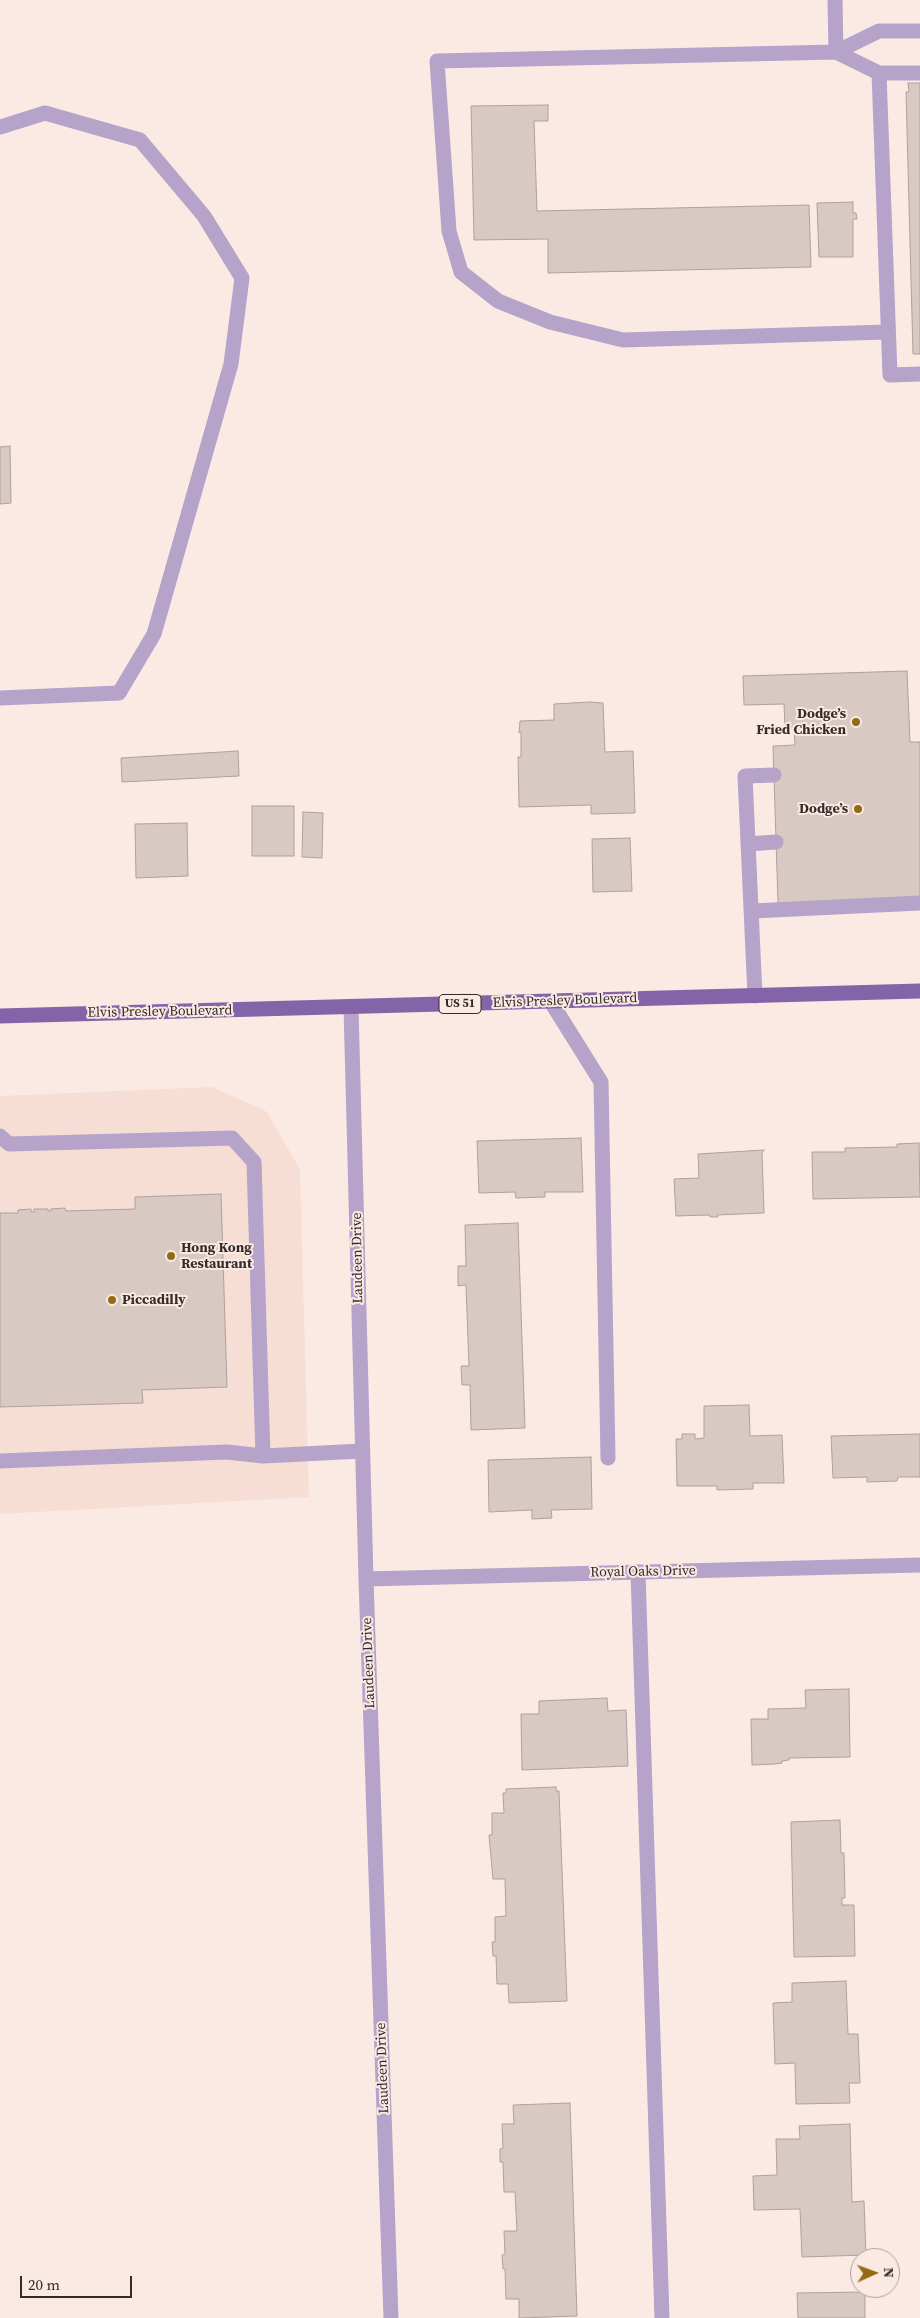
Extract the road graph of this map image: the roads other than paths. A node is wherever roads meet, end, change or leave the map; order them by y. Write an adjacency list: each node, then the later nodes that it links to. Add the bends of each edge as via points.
1 (835, 0): 3 (street)
2 (920, 31): 3 (street, via 879,31)
3 (836, 52): 4 (street); 7 (street, via 437,61 449,231 462,272 498,301 550,322 623,340)
4 (880, 73): 5 (street); 7 (street)
5 (920, 73)
6 (0, 127): 9 (street, via 45,113 140,140 204,216 242,278 231,364 154,634 119,693)
7 (887, 332): 8 (street, via 890,375)
8 (920, 374)
9 (0, 698)
10 (774, 775): 12 (street, via 745,776)
11 (776, 842): 12 (street)
12 (748, 844): 14 (street)
13 (920, 903): 14 (street)
14 (752, 911): 16 (street)
15 (920, 991): 16 (main road, Elvis Presley Boulevard / US 51)
16 (755, 996): 17 (main road, Elvis Presley Boulevard / US 51)
17 (551, 1002): 18 (main road, Elvis Presley Boulevard / US 51); 23 (street, via 601,1082)
18 (351, 1007): 19 (main road, Elvis Presley Boulevard / US 51); 21 (street, Laudeen Drive)
19 (0, 1016)
20 (0, 1136): 22 (street, via 9,1144 232,1138 254,1162)
21 (362, 1451): 22 (street); 27 (street, Laudeen Drive)
22 (263, 1456): 24 (street, via 227,1452)
23 (608, 1458)
24 (0, 1462)
25 (920, 1565): 26 (street, Royal Oaks Drive)
26 (638, 1572): 27 (street, Royal Oaks Drive); 29 (street)
27 (366, 1579): 28 (street, Laudeen Drive)
28 (392, 2318)
29 (662, 2318)

